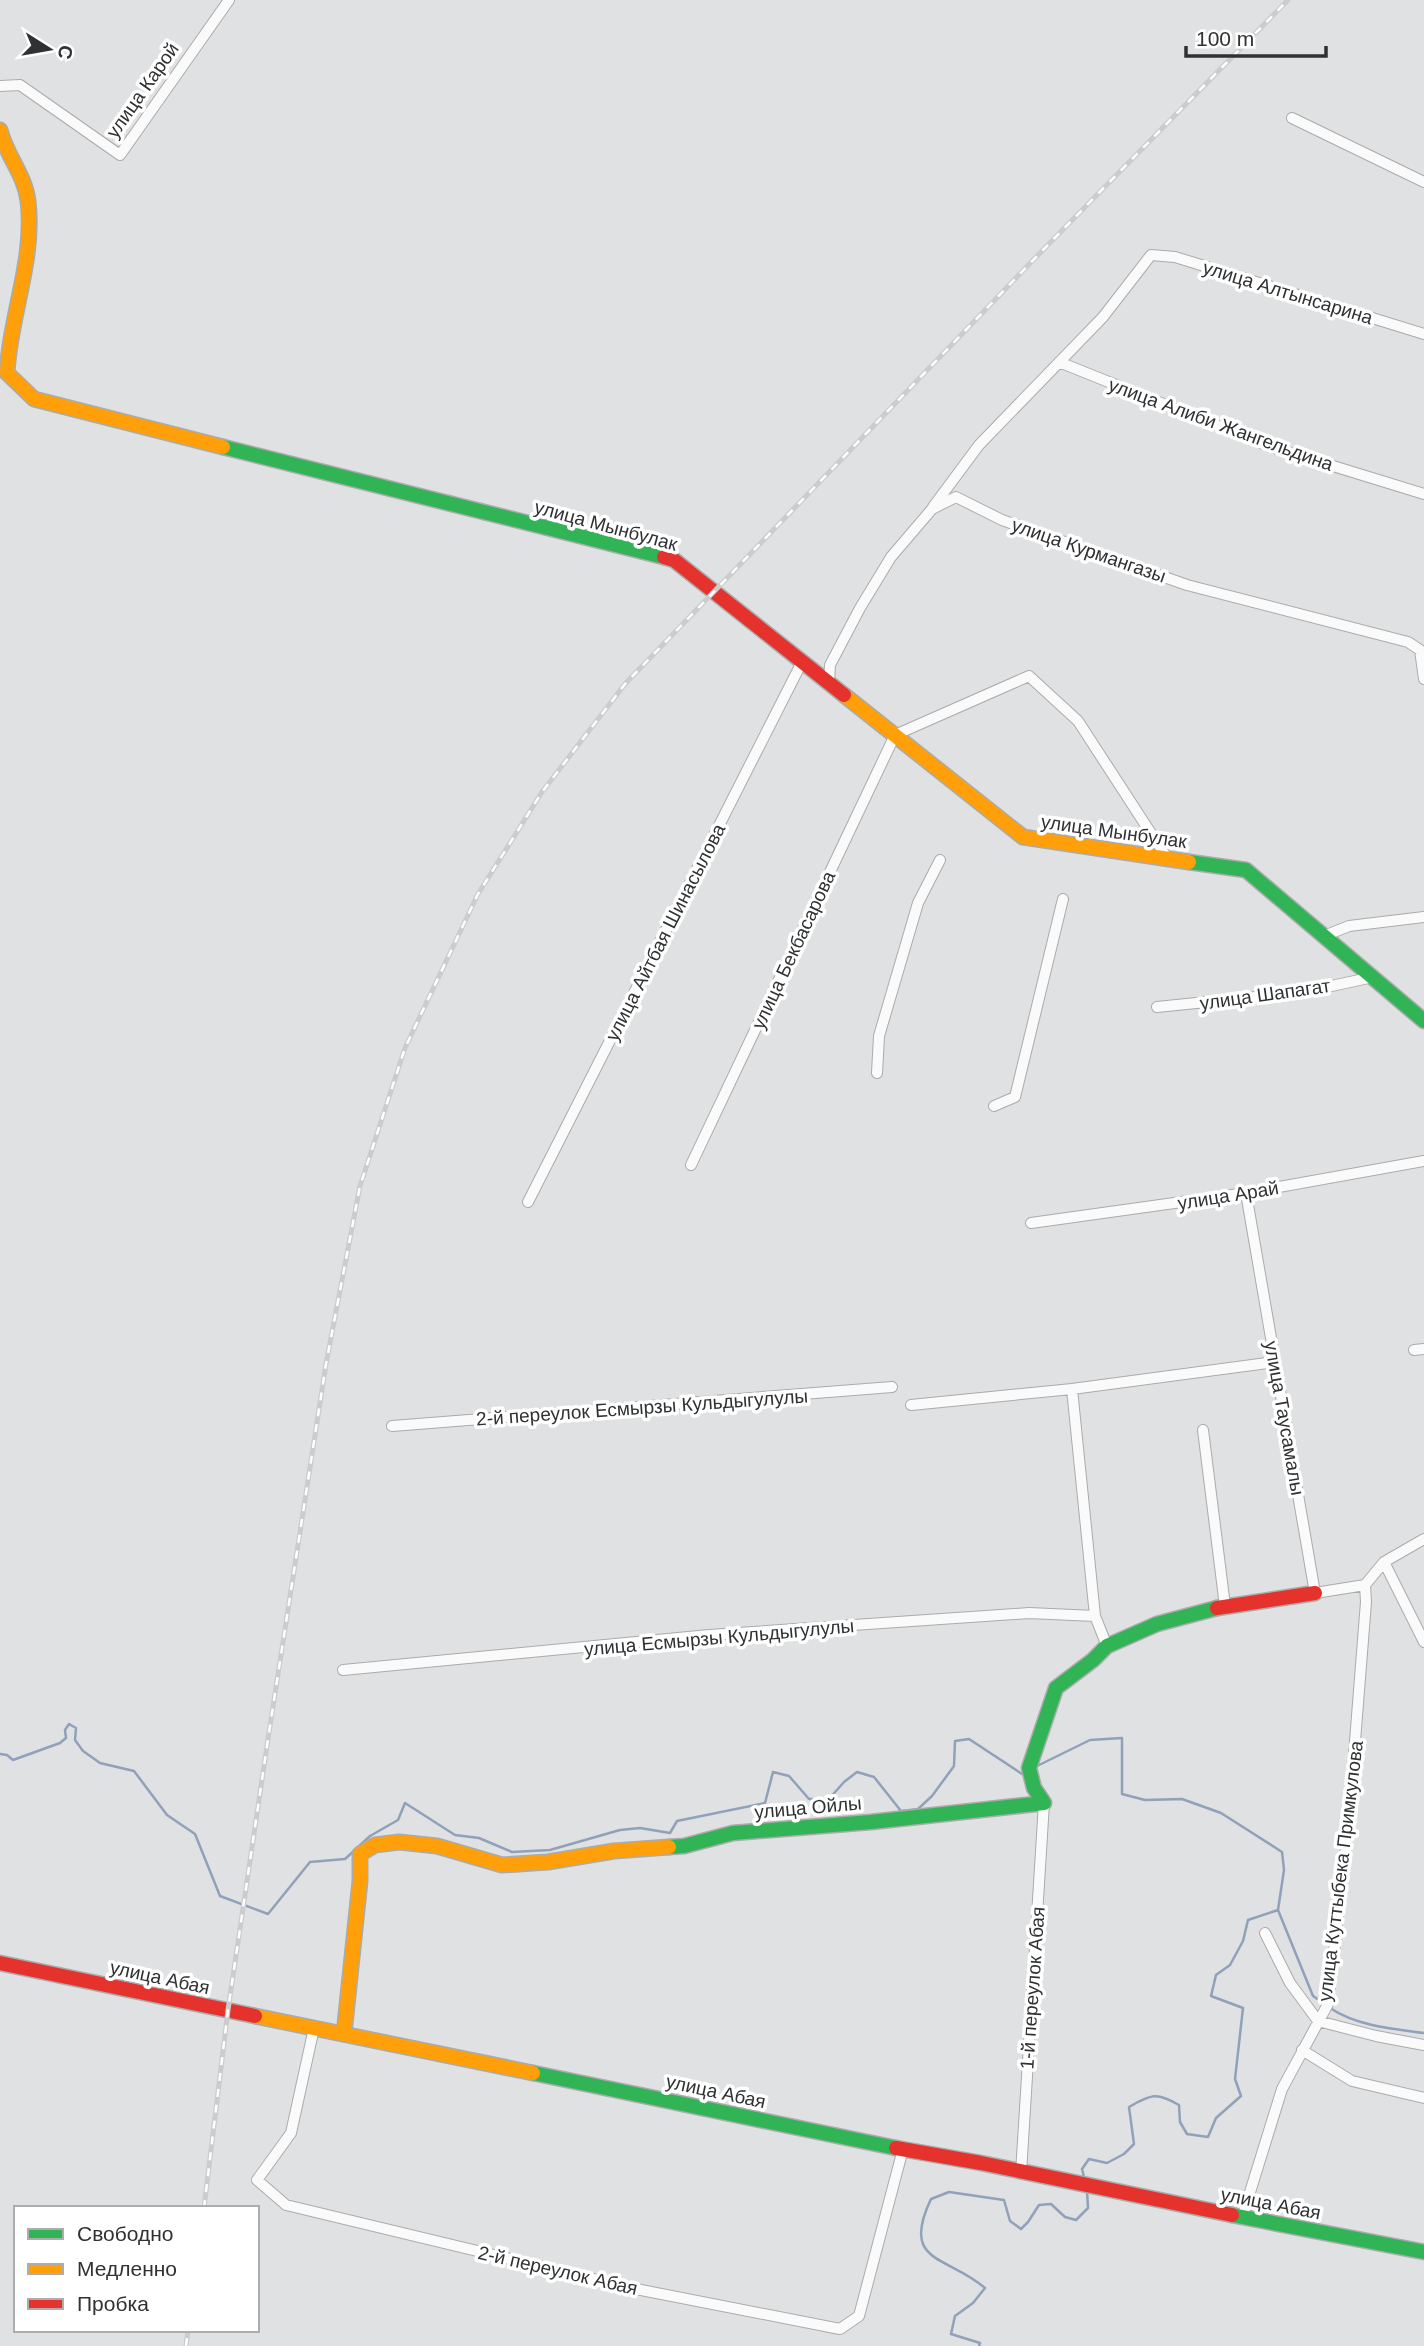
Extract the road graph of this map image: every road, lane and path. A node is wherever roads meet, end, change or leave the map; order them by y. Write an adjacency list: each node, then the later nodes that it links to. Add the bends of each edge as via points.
1 (229, 0): 2 (street, улица Карой, via 120,155 20,85)
2 (0, 86)
3 (1292, 118): 5 (street)
4 (0, 130): 10 (street, улица Мынбулак, via 27,198 28,249 7,373 34,399 674,560)
5 (1424, 182)
6 (1424, 334): 7 (street, улица Алтынсарина, via 1175,257 1151,255 1103,317)
7 (1059, 362): 8 (street, улица Алиби Жангельдина, via 1268,446); 9 (street, via 979,444)
8 (1424, 494)
9 (932, 509): 11 (street, улица Курмангазы, via 956,496 1002,520 1186,585 1408,642 1420,650); 12 (street, via 891,557 860,608 830,665)
10 (802, 662): 12 (street, улица Мынбулак); 27 (street, улица Айтбая Шинасылова)
11 (1424, 679)
12 (829, 683): 13 (street, улица Мынбулак)
13 (894, 735): 14 (street, улица Мынбулак, via 1023,837); 14 (street, via 1029,676 1078,721); 25 (street, улица Бекбасарова)
14 (1167, 858): 18 (street, улица Мынбулак, via 1246,870)
15 (940, 860): 22 (street, via 918,903 879,1036)
16 (1063, 899): 23 (street, via 1015,1097)
17 (1424, 917): 18 (street, via 1349,926)
18 (1324, 936): 19 (street, улица Мынбулак)
19 (1373, 977): 20 (street, улица Шапагат, via 1304,992); 21 (street, улица Мынбулак)
20 (1157, 1007)
21 (1424, 1021)
22 (877, 1073)
23 (994, 1106)
24 (1424, 1161): 26 (street, улица Арай)
25 (691, 1165)
26 (1246, 1193): 28 (street, улица Арай); 29 (street, улица Таусамалы)
27 (528, 1202)
28 (1031, 1223)
29 (1275, 1362): 31 (street); 38 (street, улица Таусамалы)
30 (892, 1387): 33 (street, 2-й переулок Есмырзы Кульдыгулулы)
31 (1072, 1389): 32 (street); 40 (street)
32 (911, 1405)
33 (392, 1426)
34 (1203, 1430): 39 (street)
35 (1424, 1539): 36 (street)
36 (1384, 1562): 37 (street); 41 (street)
37 (1365, 1585): 38 (street); 47 (street, улица Куттыбека Примкулова, via 1348,1830 1328,2004)
38 (1315, 1593): 39 (street)
39 (1225, 1606): 42 (street, via 1157,1624)
40 (1095, 1616): 42 (street); 43 (street, улица Есмырзы Кульдыгулулы, via 1029,1613 709,1635)
41 (1424, 1642)
42 (1107, 1646): 44 (street, via 1056,1689 1029,1768)
43 (343, 1670)
44 (1044, 1803): 49 (street, улица Ойлы, via 733,1833 684,1846 502,1865 437,1846 375,1845 360,1854); 54 (street, 1-й переулок Абая)
45 (1265, 1933): 47 (street, via 1290,1983)
46 (0, 1963): 48 (street, улица Абая)
47 (1318, 2021): 50 (street); 51 (street, улица Куттыбека Примкулова)
48 (314, 2028): 49 (street, улица Абая); 53 (street, 2-й переулок Абая, via 291,2133 257,2180 286,2205 631,2288 840,2329 859,2316)
49 (344, 2034): 53 (street, улица Абая)
50 (1424, 2045)
51 (1302, 2050): 52 (street, via 1352,2081); 55 (street, улица Куттыбека Примкулова, via 1282,2089)
52 (1424, 2098)
53 (903, 2149): 54 (street, улица Абая)
54 (1021, 2173): 55 (street, улица Абая)
55 (1242, 2218): 56 (street, улица Абая)
56 (1424, 2252)

